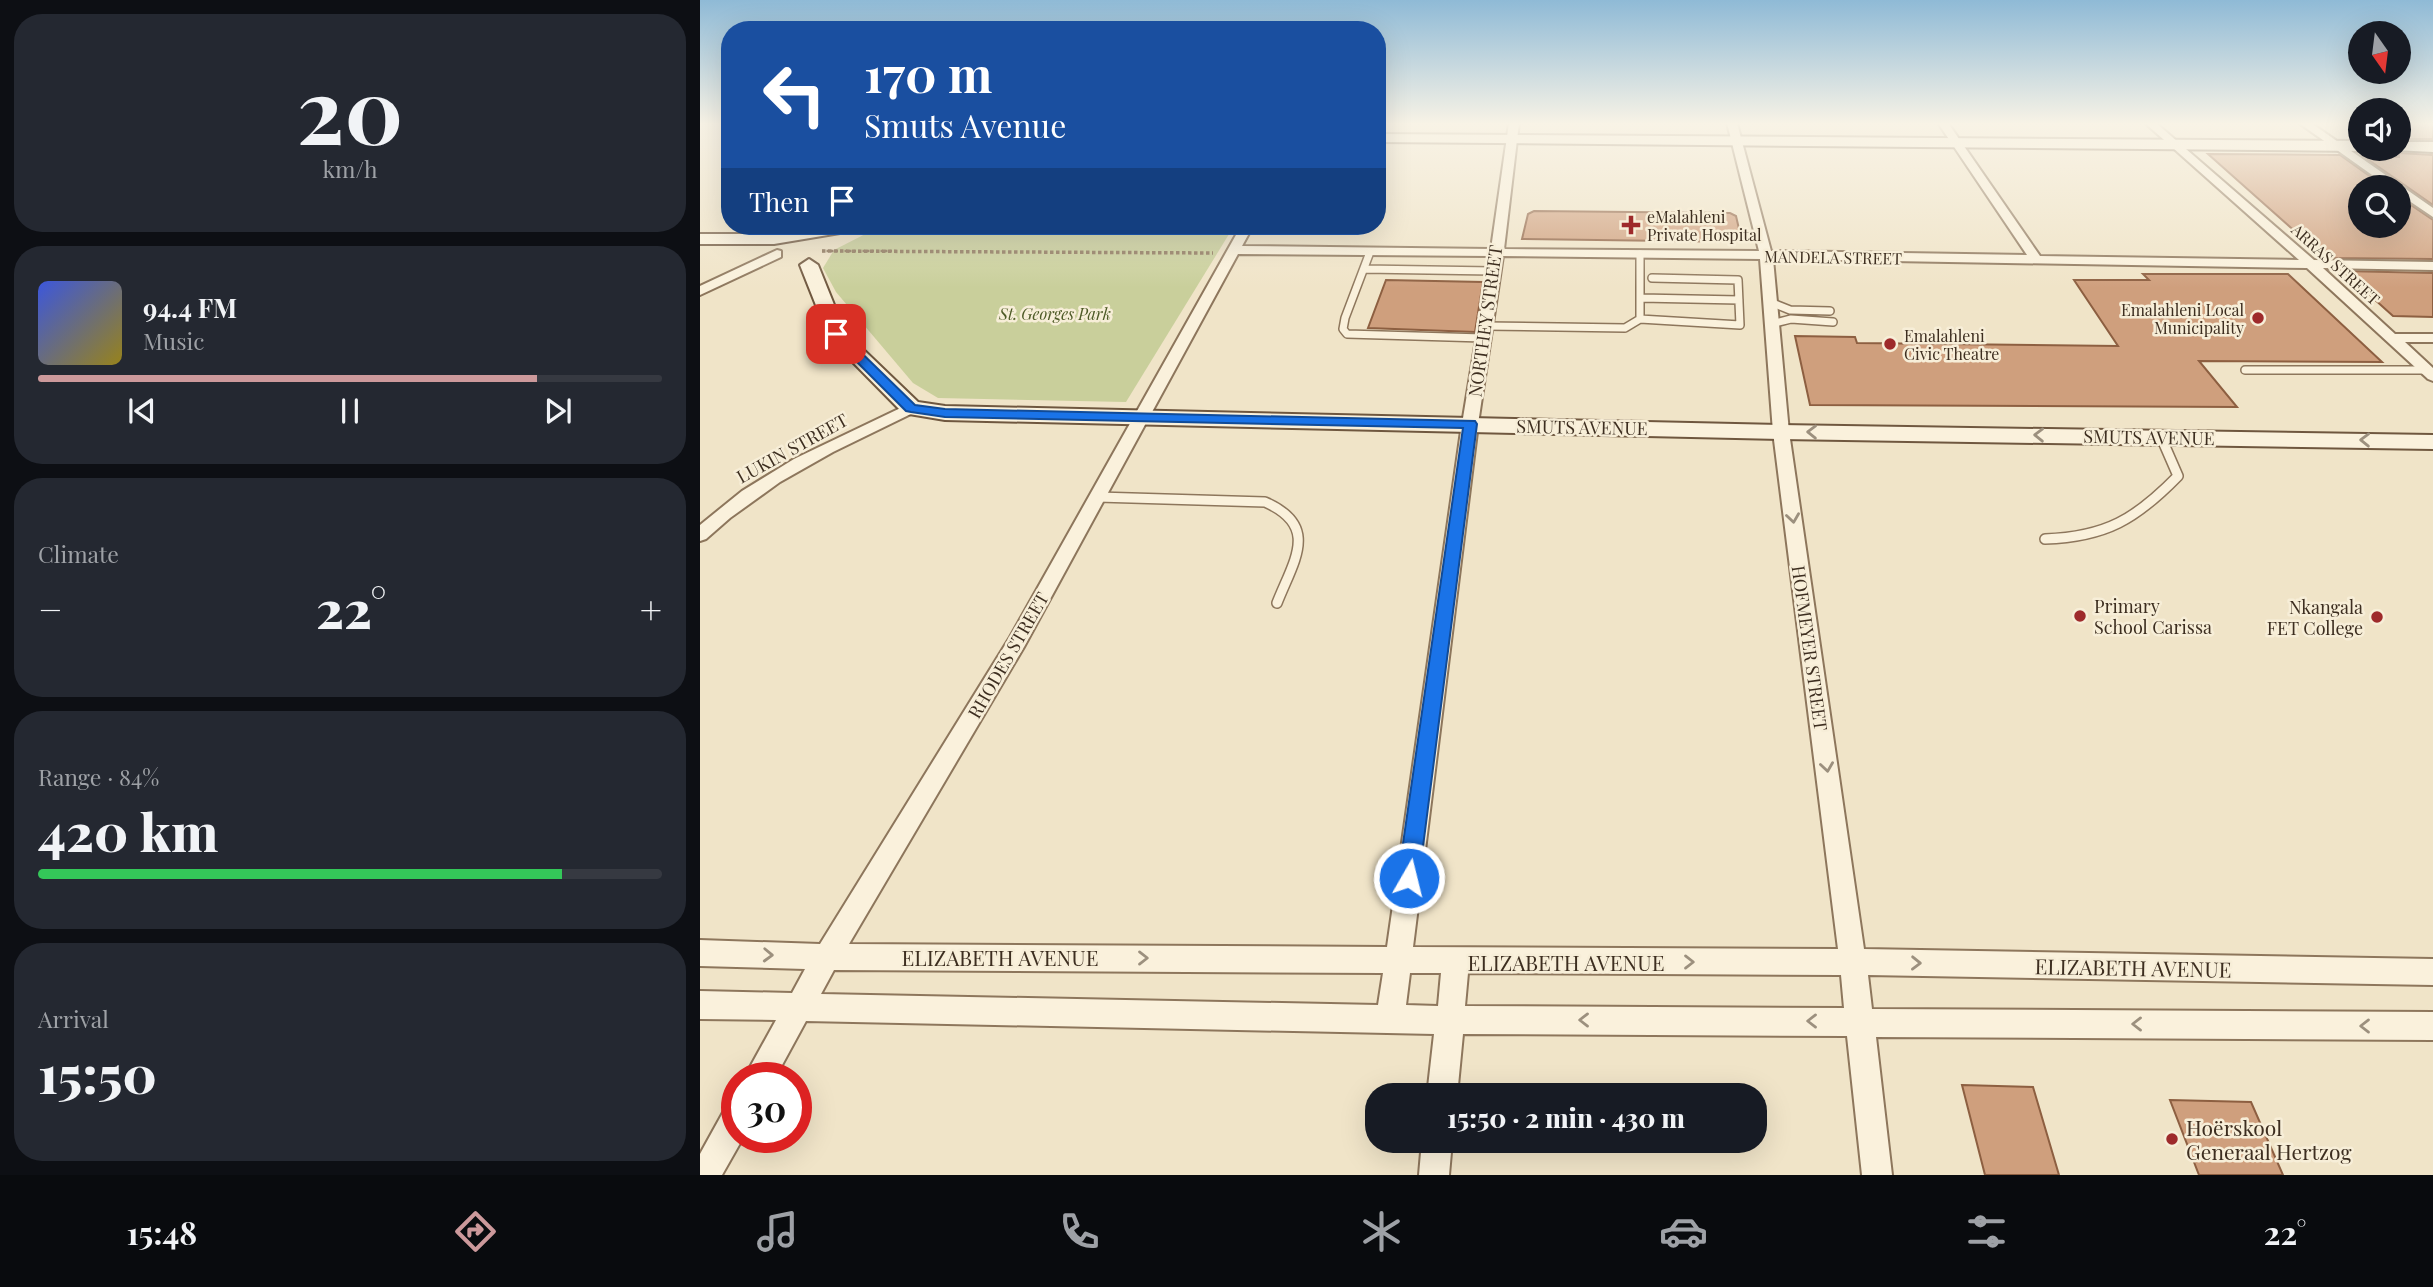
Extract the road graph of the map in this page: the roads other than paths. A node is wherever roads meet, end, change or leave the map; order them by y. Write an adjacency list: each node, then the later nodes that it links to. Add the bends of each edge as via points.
1 (1508, 178): 20 (street, NORTHEY STREET)
2 (1747, 178): 17 (street, HOFMEYER STREET)
3 (1981, 178): 19 (street)
4 (2211, 178): 21 (street, ARRAS STREET)
5 (2411, 197): 6 (street)
6 (2433, 212)
7 (790, 235): 12 (street)
8 (818, 235): 12 (main road)
9 (848, 235): 18 (main road)
10 (1242, 235): 14 (street, RHODES STREET)
11 (700, 239): 12 (main road)
12 (776, 246): 13 (main road); 18 (main road, via 790,256); 25 (street)
13 (700, 251)
14 (1232, 252): 15 (street, MANDELA STREET); 39 (street, RHODES STREET)
15 (1370, 252): 20 (street, MANDELA STREET); 23 (lane)
16 (1640, 254): 17 (street, MANDELA STREET); 20 (street, MANDELA STREET); 26 (lane)
17 (1766, 255): 19 (street, MANDELA STREET); 28 (street, HOFMEYER STREET)
18 (816, 258): 38 (main road, via 836,334)
19 (2037, 261): 21 (street, MANDELA STREET)
20 (1494, 262): 23 (lane); 33 (street, NORTHEY STREET)
21 (2313, 265): 22 (street, MANDELA STREET); 34 (street, ARRAS STREET)
22 (2433, 267)
23 (1364, 269): 33 (lane, via 1345,318 1347,334)
24 (1652, 278): 27 (lane, via 1738,279)
25 (700, 291)
26 (1641, 298): 27 (lane); 30 (lane)
27 (1739, 300): 30 (lane, via 1740,325)
28 (1770, 302): 29 (lane, via 1790,310); 32 (street, HOFMEYER STREET)
29 (1830, 311)
30 (1640, 319): 33 (lane, via 1625,328)
31 (1833, 322): 32 (lane, via 1791,319)
32 (1771, 324): 41 (street, HOFMEYER STREET)
33 (1484, 332): 40 (street, NORTHEY STREET)
34 (2391, 338): 35 (street); 37 (street, ARRAS STREET)
35 (2433, 338)
36 (2245, 370): 37 (lane)
37 (2429, 373)
38 (911, 408): 39 (main road, SMUTS AVENUE, via 945,413); 45 (street, LUKIN STREET, via 772,477)
39 (1142, 417): 40 (main road, SMUTS AVENUE); 44 (street, RHODES STREET)
40 (1470, 424): 41 (main road, SMUTS AVENUE); 50 (street, NORTHEY STREET)
41 (1781, 432): 42 (main road, SMUTS AVENUE, one-way to 41); 52 (street, HOFMEYER STREET, one-way to 52)
42 (2161, 437): 43 (main road, SMUTS AVENUE, one-way to 42); 46 (lane, via 2178,476 2162,492 2118,527 2081,539)
43 (2433, 442)
44 (1098, 497): 47 (lane, via 1265,502 1283,508 1294,517 1299,532); 49 (street, RHODES STREET, via 1017,642)
45 (700, 535)
46 (2045, 539)
47 (1277, 603)
48 (700, 953): 49 (street, ELIZABETH AVENUE, one-way to 49)
49 (827, 957): 50 (street, ELIZABETH AVENUE, one-way to 50); 55 (street, RHODES STREET)
50 (1398, 958): 51 (street, ELIZABETH AVENUE); 56 (street, NORTHEY STREET)
51 (1456, 961): 52 (street, ELIZABETH AVENUE, one-way to 52); 57 (street)
52 (1853, 962): 53 (street, ELIZABETH AVENUE, one-way to 53); 58 (street, HOFMEYER STREET)
53 (2433, 972)
54 (700, 1005): 55 (street)
55 (799, 1007): 56 (street); 60 (street, RHODES STREET)
56 (1390, 1019): 57 (street)
57 (1451, 1020): 58 (street, one-way to 57); 61 (street)
58 (1860, 1022): 59 (street, one-way to 58); 66 (street, HOFMEYER STREET)
59 (2433, 1026)
60 (768, 1062)
61 (1444, 1083)
62 (721, 1146): 64 (street)
63 (1436, 1153): 65 (street)
64 (705, 1175)
65 (1434, 1175)
66 (1877, 1175)

